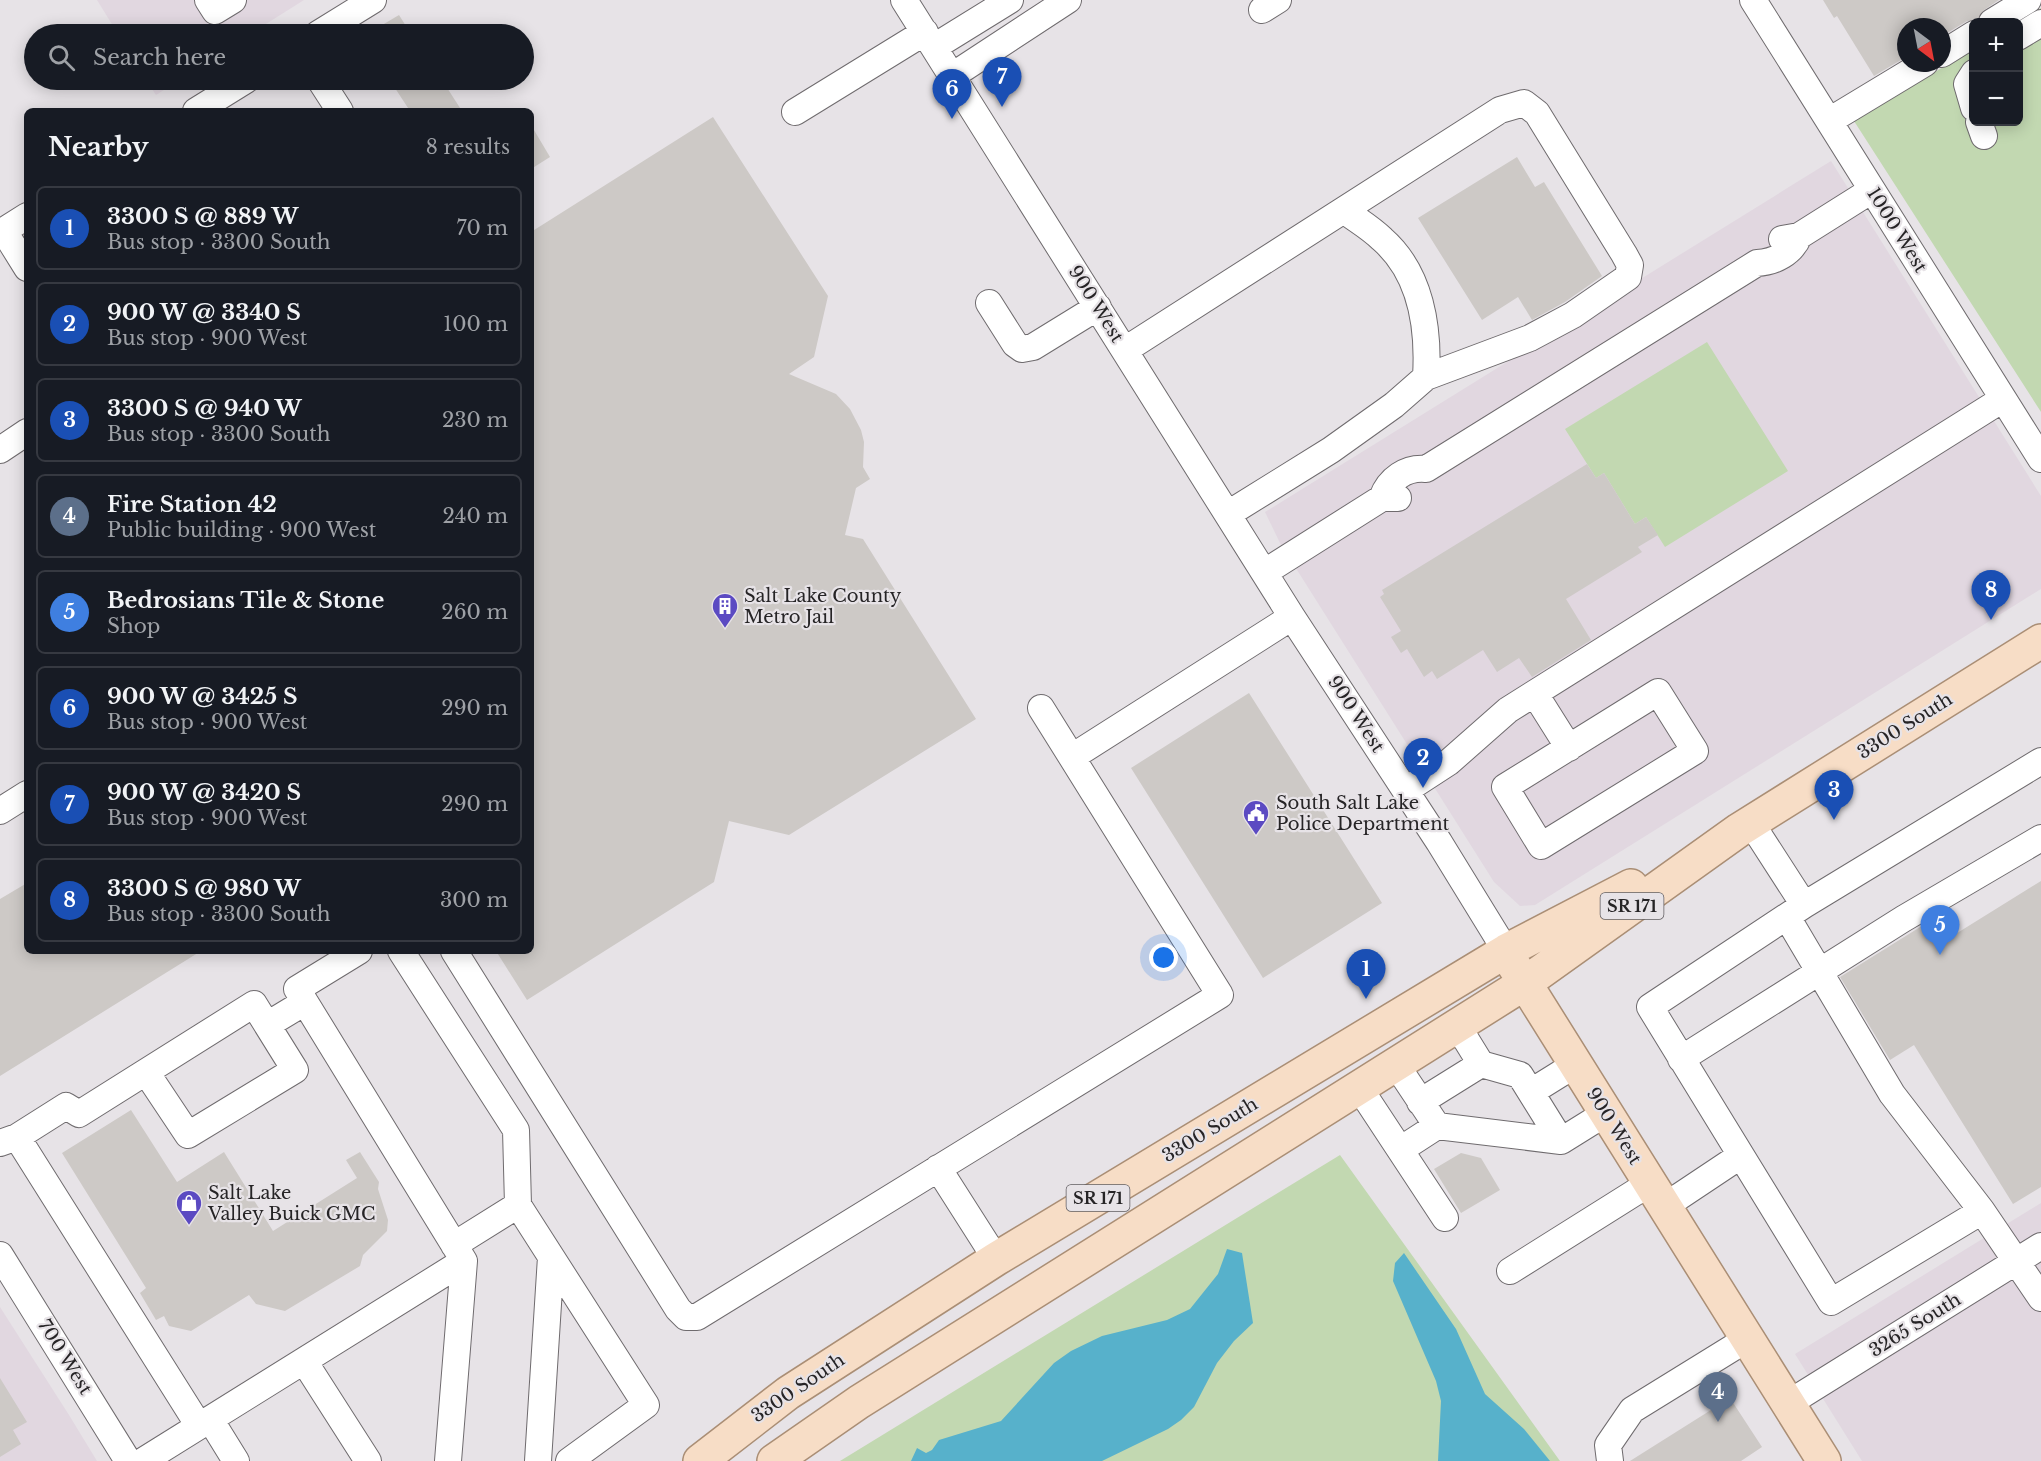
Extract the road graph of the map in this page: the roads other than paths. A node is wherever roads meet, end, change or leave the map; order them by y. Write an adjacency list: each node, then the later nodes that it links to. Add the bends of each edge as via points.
1 (208, 0): 2 (street, via 215,11)
2 (233, 0)
3 (373, 0): 11 (street)
4 (904, 0): 14 (street, 900 West)
5 (1010, 0): 14 (street)
6 (1068, 0): 17 (street)
7 (1752, 0): 23 (street, 1000 West)
8 (2028, 0): 9 (street)
9 (1999, 18)
10 (2041, 23): 12 (street)
11 (334, 24)
12 (2023, 34)
13 (1969, 37): 15 (street)
14 (929, 40): 17 (street, 900 West); 22 (street)
15 (1951, 48)
16 (1910, 72): 23 (street)
17 (952, 76): 30 (street, 900 West)
18 (230, 90): 20 (street)
19 (326, 90): 21 (street)
20 (201, 108)
21 (338, 108)
22 (795, 112)
23 (1829, 121): 24 (street, 1000 West)
24 (1872, 190): 33 (street, 1000 West); 38 (street, via 1799,236 1794,248 1770,262 1757,263 1426,469 1413,468 1387,484 1382,498)
25 (1345, 211): 31 (street); 32 (street, via 1384,240 1404,264 1415,286 1425,330); 32 (street, via 1500,110 1524,103 1537,113 1630,265 1628,277 1573,315 1530,338)
26 (24, 218): 27 (street)
27 (2, 232): 28 (street)
28 (24, 264)
29 (989, 303): 30 (street, via 1022,349 1033,347)
30 (1098, 307): 31 (street, 900 West)
31 (1125, 350): 37 (street, 900 West)
32 (1426, 377): 37 (street, via 1394,405 1303,468)
33 (2003, 399): 36 (street, 1000 West); 41 (street)
34 (24, 434): 35 (street)
35 (0, 450)
36 (2041, 459)
37 (1228, 514): 38 (street, 900 West)
38 (1265, 573): 39 (street, 900 West)
39 (1292, 617): 44 (street); 46 (street, 900 West)
40 (2041, 641): 49 (main road, 3300 South / SR 171)
41 (1535, 694): 43 (street); 46 (street, via 1508,710 1449,762)
42 (1041, 708): 44 (street)
43 (1569, 748): 43 (street, via 1505,787 1540,846 1695,751 1658,693)
44 (1072, 757): 75 (street, via 1220,995)
45 (2041, 761): 51 (street)
46 (1406, 790): 52 (street, 900 West)
47 (24, 796): 48 (street)
48 (0, 811)
49 (1745, 827): 51 (street); 52 (main road, 3300 South / SR 171); 57 (main road, 3300 South / SR 171)
50 (2041, 838): 56 (street)
51 (1796, 911): 56 (street); 61 (street, via 1650,1007)
52 (1506, 951): 57 (main road, 900 West); 84 (main road, 3300 South / SR 171)
53 (354, 954): 58 (street, via 297,989)
54 (403, 954): 77 (street, via 516,1130)
55 (456, 954): 75 (street, via 686,1317 709,1311)
56 (1819, 973): 61 (street); 78 (street, via 1892,1094)
57 (1525, 982): 60 (main road, 3300 South / SR 171); 64 (main road, 900 West)
58 (305, 1002): 59 (street); 81 (street)
59 (267, 1025): 65 (street, via 255,1004); 65 (street, via 295,1070 188,1135)
60 (1456, 1025): 62 (main road, 3300 South / SR 171); 63 (street)
61 (1682, 1059): 74 (street)
62 (1395, 1063): 66 (main road, 3300 South / SR 171); 68 (street)
63 (1481, 1064): 67 (street, via 1520,1075); 68 (street)
64 (1576, 1064): 67 (street); 69 (main road, 900 West)
65 (146, 1072): 71 (street, via 79,1114 66,1106)
66 (1358, 1086): 73 (street); 100 (main road, 3300 South / SR 171, via 859,1402)
67 (1531, 1092): 72 (street)
68 (1420, 1102): 70 (street)
69 (1606, 1113): 72 (street); 76 (main road, 900 West)
70 (1437, 1126): 72 (street); 73 (street)
71 (8, 1140): 91 (street)
72 (1562, 1141)
73 (1400, 1150): 79 (street)
74 (1740, 1156): 76 (street); 78 (street, via 1831,1302)
75 (938, 1168): 84 (street)
76 (1657, 1195): 86 (street); 88 (main road, 900 West)
77 (518, 1205): 81 (street); 83 (street)
78 (1982, 1211): 85 (street)
79 (1445, 1218)
80 (2041, 1246): 85 (street, 3265 South)
81 (459, 1253): 89 (street); 96 (street)
82 (0, 1254): 92 (street, 700 West)
83 (551, 1257): 97 (street); 98 (street, via 646,1405)
84 (996, 1259): 99 (main road, 3300 South / SR 171, via 788,1393)
85 (2016, 1262): 87 (street); 90 (street, 3265 South)
86 (1510, 1271)
87 (2041, 1298)
88 (1747, 1339): 90 (main road, 900 West); 101 (street, via 1632,1410 1608,1445)
89 (304, 1361): 91 (street); 95 (street)
90 (1789, 1403): 102 (main road, 900 West)
91 (205, 1422): 93 (street); 94 (street)
92 (128, 1461)
93 (142, 1461)
94 (236, 1461)
95 (368, 1461)
96 (448, 1461)
97 (538, 1461)
98 (569, 1461)
99 (700, 1461)
100 (774, 1461)
101 (1610, 1461)
102 (1824, 1461)

